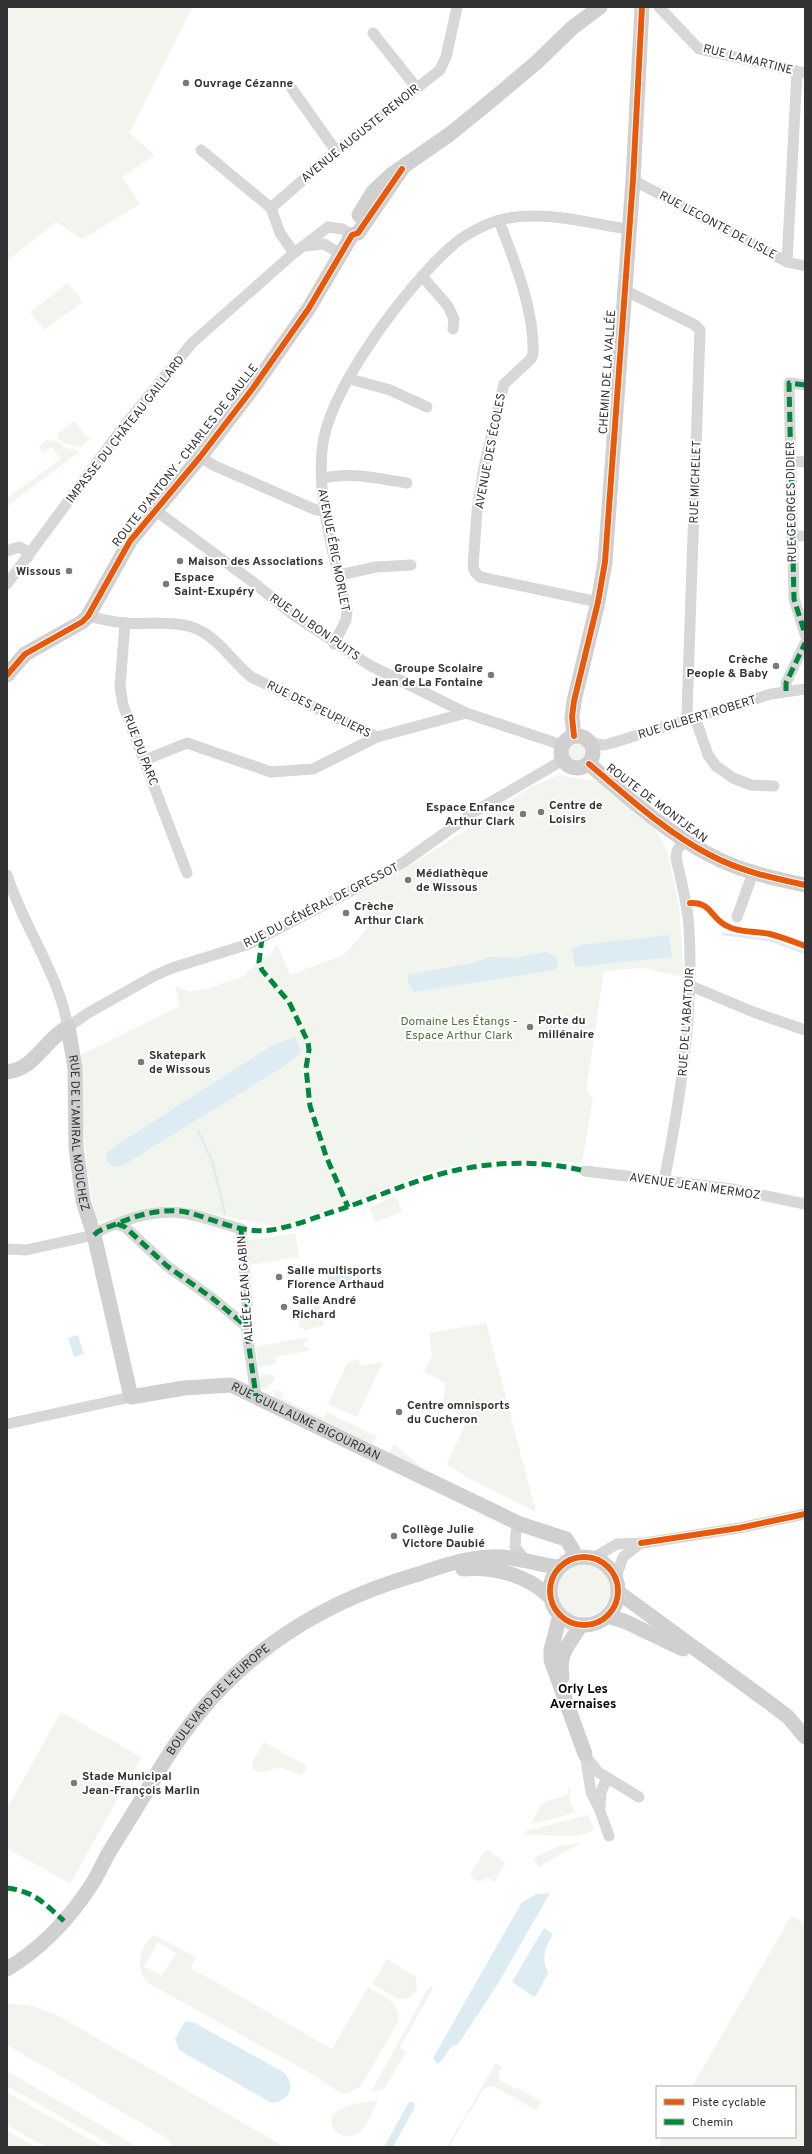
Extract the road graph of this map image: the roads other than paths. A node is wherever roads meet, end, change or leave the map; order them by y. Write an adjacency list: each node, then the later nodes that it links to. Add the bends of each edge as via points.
1 (457, 7): 9 (street, AVENUE AUGUSTE RENOIR, via 446,57 440,70)
2 (589, 7): 6 (street, ROUTE D'ANTONY - CHARLES DE GAULLE)
3 (600, 7): 6 (street, ROUTE D'ANTONY - CHARLES DE GAULLE)
4 (642, 7): 13 (street, CHEMIN DE LA VALLÉE)
5 (659, 7): 8 (street, RUE LAMARTINE, via 699,49)
6 (572, 28): 17 (street, ROUTE D'ANTONY - CHARLES DE GAULLE, via 493,99 402,168 358,233)
7 (373, 33): 9 (street)
8 (801, 72): 21 (street)
9 (416, 88): 12 (street, AVENUE AUGUSTE RENOIR)
10 (292, 89): 12 (street)
11 (201, 150): 14 (street)
12 (336, 151): 14 (street, AVENUE AUGUSTE RENOIR)
13 (633, 180): 16 (street, CHEMIN DE LA VALLÉE); 21 (street, RUE LECONTE DE LISLE)
14 (271, 208): 19 (street, via 280,233)
15 (499, 220): 16 (street, AVENUE ÉRIC MORLET, via 545,216); 23 (street, AVENUE ÉRIC MORLET, via 475,230 452,245); 43 (street, AVENUE DES ÉCOLES, via 519,274 527,307 533,354 531,359 504,384 484,467 477,511 473,567 480,577)
16 (628, 229): 24 (street, CHEMIN DE LA VALLÉE)
17 (352, 235): 18 (street, IMPASSE DU CHÂTEAU GAILLARD, via 342,229 328,227); 20 (street, ROUTE D'ANTONY - CHARLES DE GAULLE)
18 (304, 246): 19 (street, IMPASSE DU CHÂTEAU GAILLARD); 20 (street, IMPASSE DU CHÂTEAU GAILLARD, via 324,244)
19 (294, 253): 39 (street, IMPASSE DU CHÂTEAU GAILLARD, via 192,343 121,430)
20 (341, 254): 29 (street, ROUTE D'ANTONY - CHARLES DE GAULLE, via 308,308 253,388)
21 (787, 262): 22 (street, RUE LECONTE DE LISLE)
22 (805, 266)
23 (422, 276): 25 (street, via 448,306 454,319); 26 (street, AVENUE ÉRIC MORLET, via 379,330)
24 (624, 290): 43 (street, CHEMIN DE LA VALLÉE, via 605,562); 53 (street, RUE MICHELET, via 695,325 700,330 687,714)
25 (453, 329)
26 (350, 379): 28 (street, via 390,390); 32 (street, AVENUE ÉRIC MORLET, via 328,424 322,448)
27 (805, 385): 30 (street, RUE GEORGES DIDIER, via 789,383)
28 (427, 407)
29 (200, 457): 34 (street, ROUTE D'ANTONY - CHARLES DE GAULLE); 35 (street, via 316,510)
30 (791, 461): 31 (street); 36 (street, RUE GEORGES DIDIER)
31 (805, 462)
32 (321, 479): 33 (street, via 346,475); 35 (street, AVENUE ÉRIC MORLET)
33 (407, 484)
34 (155, 510): 44 (street, ROUTE D'ANTONY - CHARLES DE GAULLE, via 125,549); 48 (street, RUE DU BON PUITS)
35 (325, 511): 41 (street, AVENUE ÉRIC MORLET)
36 (792, 536): 37 (street); 46 (street, RUE GEORGES DIDIER, via 794,599)
37 (805, 536)
38 (7, 551): 39 (street, via 19,547 25,550)
39 (28, 557): 42 (street, IMPASSE DU CHÂTEAU GAILLARD)
40 (411, 566): 41 (street, via 376,567)
41 (339, 575): 48 (street, AVENUE ÉRIC MORLET, via 346,615 341,634)
42 (9, 579)
43 (598, 602): 56 (street, CHEMIN DE LA VALLÉE, via 574,701)
44 (88, 616): 45 (street, RUE DES PEUPLIERS); 49 (street, ROUTE D'ANTONY - CHARLES DE GAULLE, via 82,622 25,654)
45 (125, 623): 54 (street, RUE DES PEUPLIERS, via 181,625 200,630 251,677); 57 (street, RUE DU PARC, via 120,687 123,704)
46 (805, 634)
47 (805, 643): 51 (street, via 786,683)
48 (334, 644): 52 (street, RUE DU BON PUITS, via 369,665)
49 (7, 675)
50 (805, 689): 51 (street, RUE GILBERT ROBERT)
51 (786, 691): 53 (street, RUE GILBERT ROBERT)
52 (466, 713): 54 (street, RUE DES PEUPLIERS); 56 (street)
53 (692, 719): 55 (street, RUE GILBERT ROBERT, via 604,745); 59 (street, via 697,723 708,755 716,766 751,786)
54 (377, 737): 57 (street, via 313,769 272,772 187,743)
55 (590, 742): 56 (street, via 582,736); 58 (street, via 593,753)
56 (566, 747): 58 (street, via 566,764 575,768); 68 (street, RUE DU GÉNÉRAL DE GRESSOT, via 404,862 249,944 154,976)
57 (145, 760): 61 (street, RUE DU PARC)
58 (589, 764): 60 (street, ROUTE DE MONTJEAN)
59 (774, 786)
60 (684, 840): 62 (street, ROUTE DE MONTJEAN, via 711,856); 67 (street, RUE DE L'ABATTOIR, via 676,858 689,928)
61 (187, 873)
62 (753, 873): 64 (street, ROUTE DE MONTJEAN); 66 (street)
63 (7, 875): 65 (street, RUE DE L'AMIRAL MOUCHEZ)
64 (805, 885)
65 (10, 895): 68 (street, RUE DE L'AMIRAL MOUCHEZ, via 55,981 65,1008)
66 (737, 917)
67 (691, 986): 69 (street, via 756,1014); 72 (street, RUE DE L'ABATTOIR, via 679,1106)
68 (68, 1027): 70 (street, via 54,1036 24,1067); 75 (street, RUE DE L'AMIRAL MOUCHEZ, via 75,1068 76,1147 85,1211)
69 (805, 1030)
70 (7, 1072)
71 (585, 1171): 72 (street, AVENUE JEAN MERMOZ)
72 (664, 1182): 73 (street, AVENUE JEAN MERMOZ, via 732,1189)
73 (805, 1204)
74 (117, 1224): 75 (street, via 100,1229); 77 (street, via 125,1227 168,1266); 77 (street, ALLÉE JEAN GABIN, via 130,1218 161,1211 184,1212 241,1229 247,1304)
75 (94, 1235): 76 (street, via 26,1250); 79 (street, RUE DE L'AMIRAL MOUCHEZ)
76 (7, 1249)
77 (246, 1326): 78 (street, ALLÉE JEAN GABIN)
78 (256, 1396): 79 (street, RUE GUILLAUME BIGOURDAN, via 231,1385 184,1388); 82 (street, RUE GUILLAUME BIGOURDAN)
79 (131, 1397): 80 (street, RUE GUILLAUME BIGOURDAN)
80 (7, 1424)
81 (805, 1514): 83 (street, via 739,1528)
82 (520, 1524): 85 (street, RUE GUILLAUME BIGOURDAN, via 566,1539 572,1550); 86 (street, via 516,1532 515,1547)
83 (641, 1543): 84 (street, via 617,1544); 89 (street, via 623,1557)
84 (593, 1558): 85 (street); 89 (street, via 607,1565)
85 (572, 1559): 87 (street)
86 (528, 1562): 87 (street, BOULEVARD DE L'EUROPE); 88 (street, BOULEVARD DE L'EUROPE, via 491,1557 458,1562)
87 (559, 1567): 90 (street, via 551,1581)
88 (428, 1571): 90 (street, BOULEVARD DE L'EUROPE, via 472,1568 496,1570 531,1582); 102 (street, BOULEVARD DE L'EUROPE, via 377,1587 323,1611 277,1638 232,1677 210,1700 175,1746 79,1903 51,1936)
89 (617, 1585): 92 (street, via 615,1605); 94 (street)
90 (550, 1597): 91 (street)
91 (560, 1615): 93 (street); 95 (street, via 551,1660)
92 (607, 1616): 93 (street, via 590,1625); 94 (street, via 636,1626)
93 (581, 1625): 95 (street, via 565,1648 560,1663)
94 (719, 1667): 96 (street, via 788,1717)
95 (567, 1706): 97 (street)
96 (805, 1737)
97 (585, 1754): 98 (street, via 592,1766); 100 (street, via 591,1792)
98 (607, 1778): 99 (street); 100 (street, via 600,1792)
99 (639, 1797)
100 (600, 1808): 101 (street)
101 (609, 1836)
102 (7, 1969)

